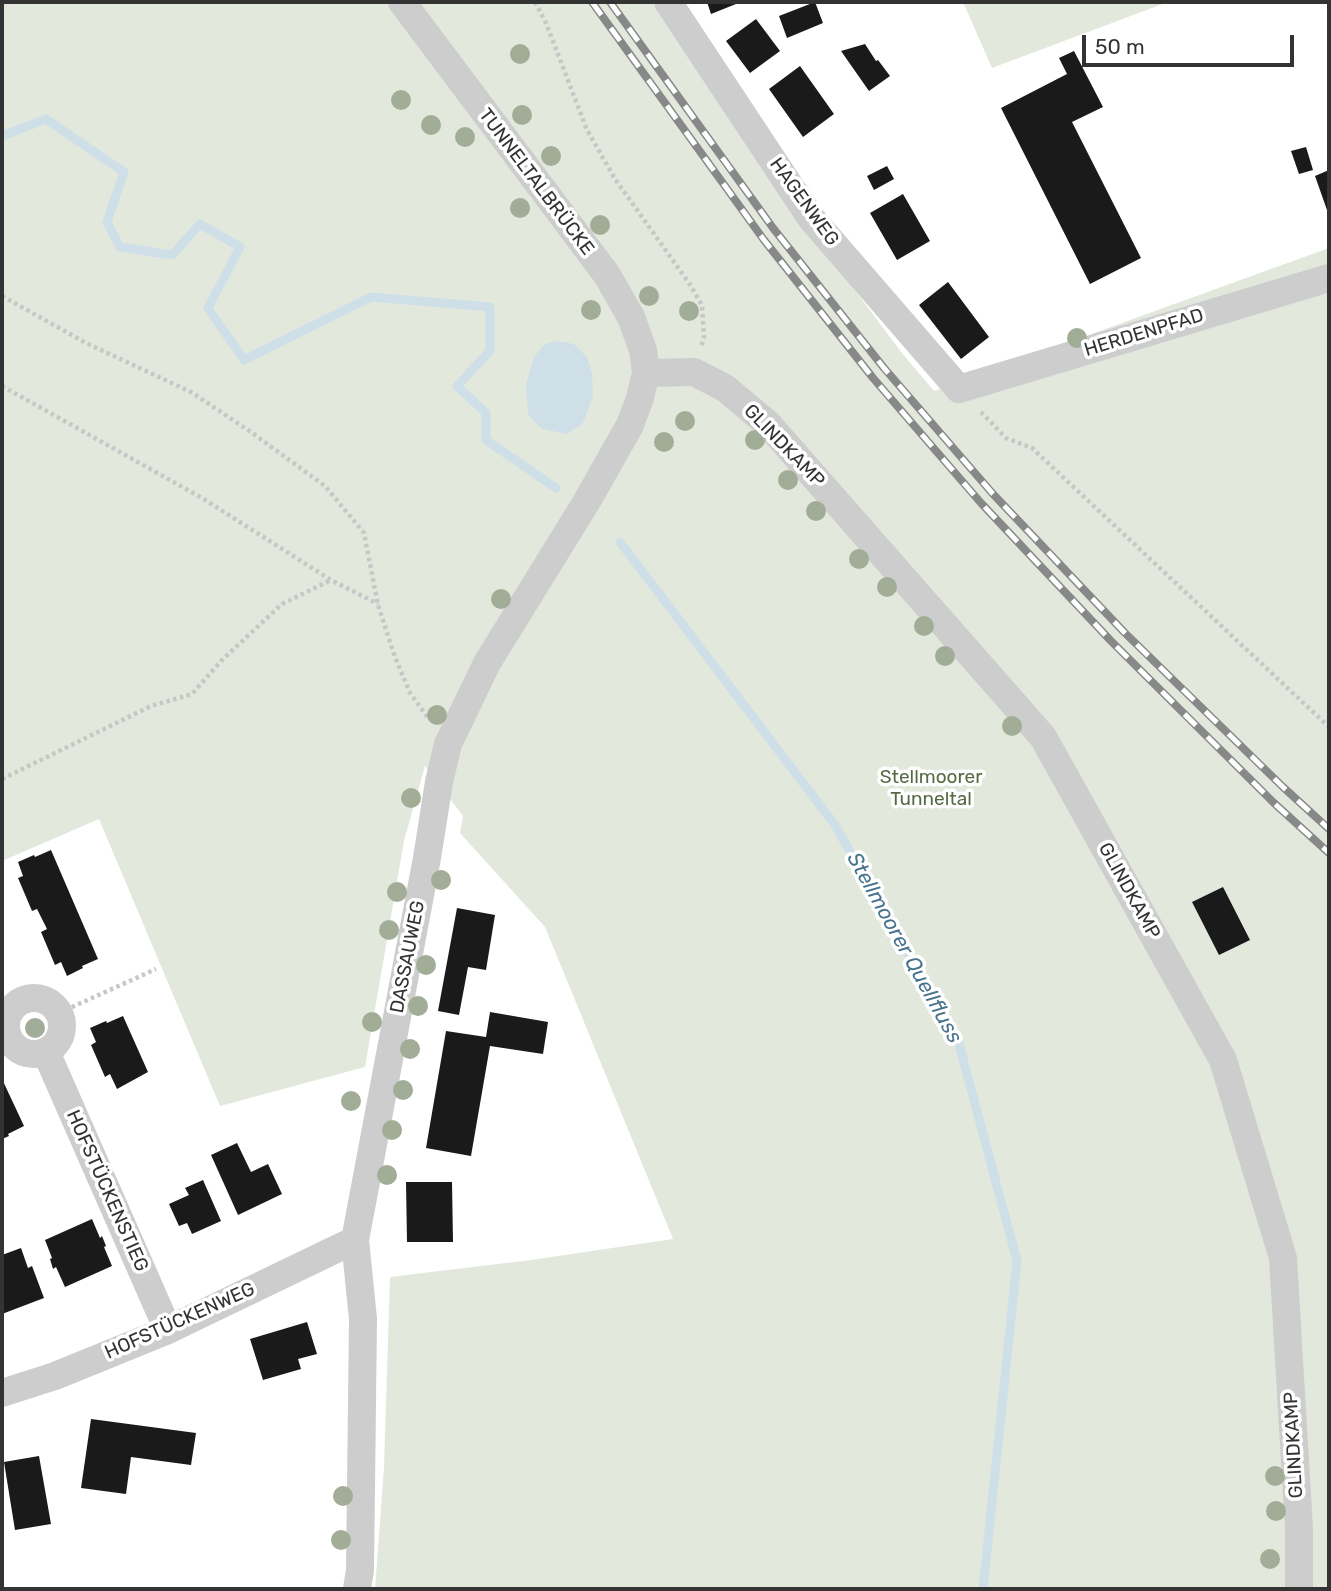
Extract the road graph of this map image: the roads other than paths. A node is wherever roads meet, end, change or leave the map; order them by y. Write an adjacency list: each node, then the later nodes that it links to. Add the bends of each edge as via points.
1 (402, 2): 4 (street, TUNNELTALBRÜCKE, via 607,275 631,317)
2 (668, 2): 5 (street, HAGENWEG, via 811,218)
3 (1329, 278): 5 (street, HERDENPFAD)
4 (646, 373): 8 (street, DASSAUWEG, via 630,425 487,663 448,744); 12 (street, GLINDKAMP, via 694,372 725,387 768,424 1044,737 1223,1060 1283,1258)
5 (959, 389)
6 (6, 1044): 7 (street, via 26,1054); 7 (street, via 7,1018 13,1007 28,998 39,998 53,1005 62,1026 56,1044)
7 (46, 1052): 9 (street, HOFSTÜCKENSTIEG)
8 (355, 1240): 9 (street, HOFSTÜCKENWEG); 11 (street, DASSAUWEG, via 363,1319)
9 (168, 1330): 10 (street, HOFSTÜCKENWEG)
10 (2, 1393)
11 (357, 1589)
12 (1299, 1589)

